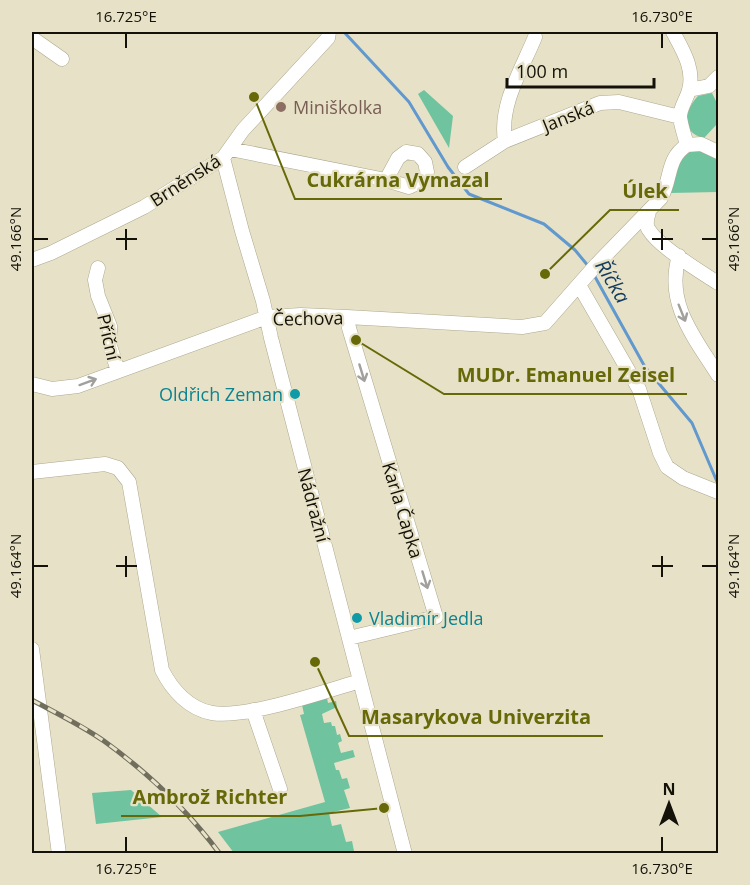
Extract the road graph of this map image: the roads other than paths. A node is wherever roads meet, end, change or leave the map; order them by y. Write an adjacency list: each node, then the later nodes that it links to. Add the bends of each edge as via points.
1 (329, 32): 12 (street, Brněnská)
2 (673, 32): 7 (street, via 687,58)
3 (535, 37): 9 (street, via 508,102)
4 (32, 38): 5 (street)
5 (62, 59)
6 (718, 77): 7 (street, via 709,86)
7 (689, 90): 8 (street)
8 (680, 117): 9 (street, Janská, via 619,102 600,103); 10 (street)
9 (506, 141): 13 (street, Janská)
10 (687, 145): 11 (street, via 701,144); 15 (street, Čechova, via 677,152 667,186)
11 (718, 152)
12 (226, 154): 14 (street); 19 (street, Brněnská, via 144,207); 23 (street, Nádražní)
13 (465, 167)
14 (386, 180)
15 (649, 212): 16 (street, Čechova); 17 (street, via 648,229)
16 (615, 246): 17 (street, via 642,237); 21 (street, Čechova)
17 (667, 247): 18 (street)
18 (679, 256): 22 (street); 26 (street, one-way to 26, via 674,284 678,303)
19 (32, 260)
20 (98, 268): 25 (street, Příční, via 98,296 110,326 110,346)
21 (582, 282): 24 (street, Čechova, via 545,323 522,327); 29 (street, via 639,389 667,467)
22 (718, 283)
23 (267, 317): 24 (street, Čechova); 25 (street, Čechova); 30 (street, Nádražní)
24 (347, 317): 30 (street, Karla Čapka, one-way to 30, via 436,617)
25 (118, 371): 27 (street, Čechova, one-way to 25, via 52,389 78,386)
26 (718, 375)
27 (32, 384)
28 (32, 472): 33 (street, via 105,464 118,468 129,482 162,670 170,686 187,702 212,713)
29 (712, 490)
30 (349, 638): 32 (street, Nádražní)
31 (32, 648): 35 (street)
32 (360, 681): 33 (street); 36 (street, Nádražní)
33 (253, 710): 34 (street)
34 (280, 789)
35 (59, 854)
36 (405, 854)

